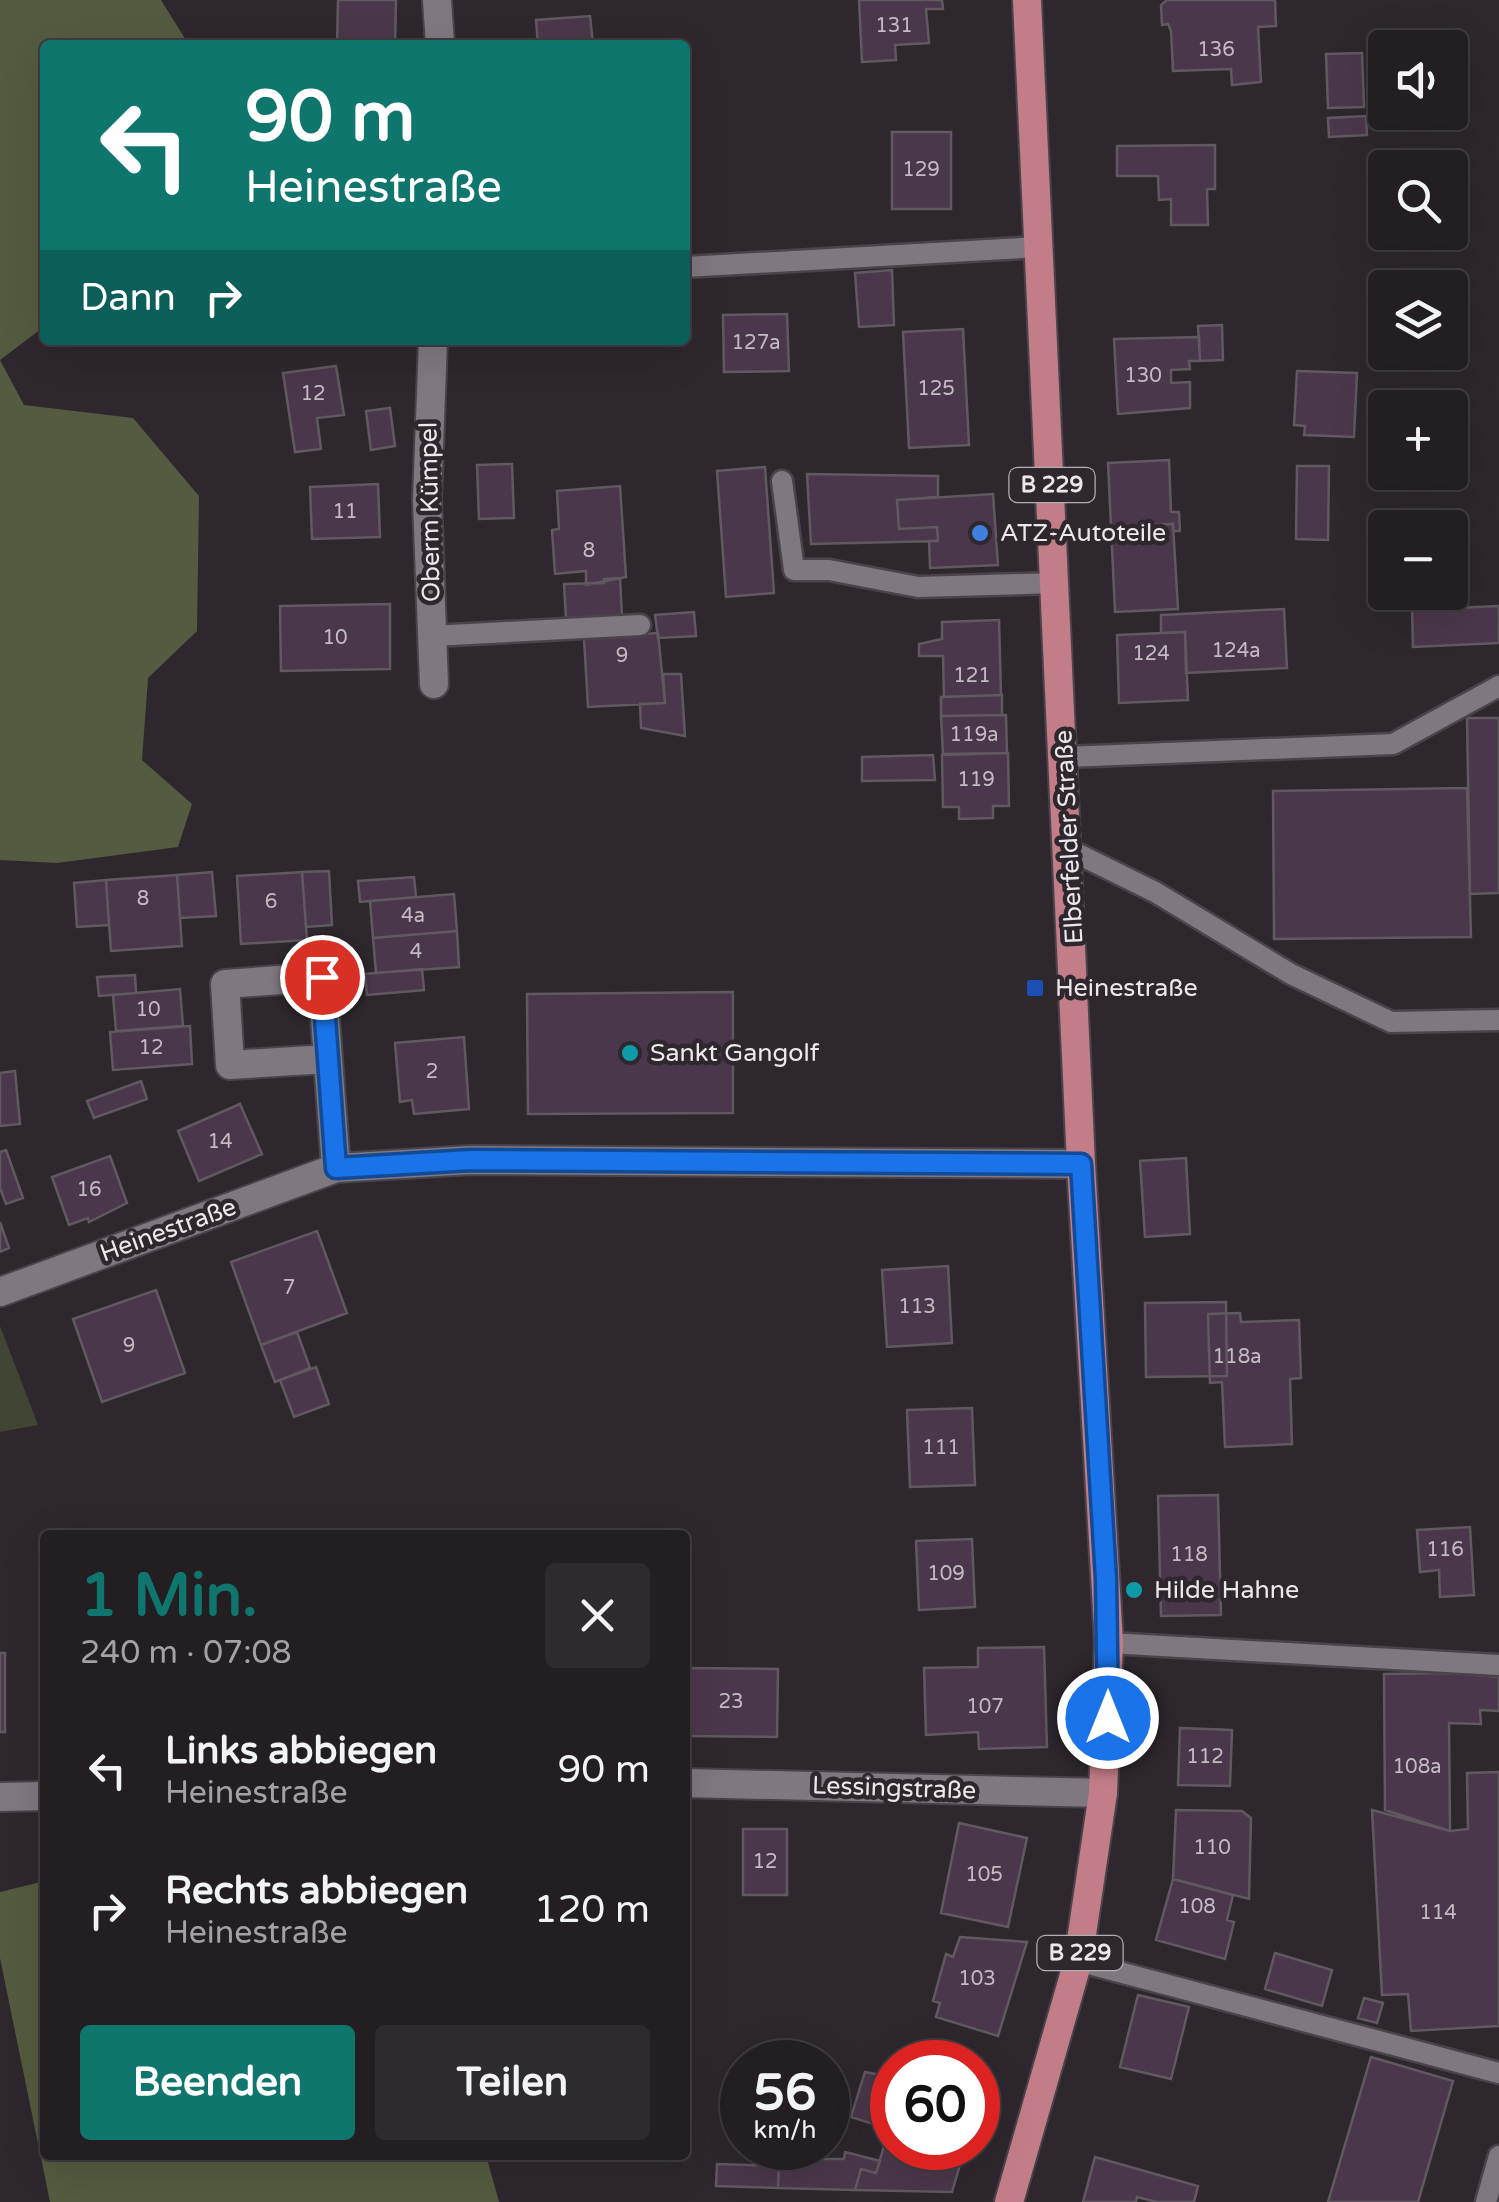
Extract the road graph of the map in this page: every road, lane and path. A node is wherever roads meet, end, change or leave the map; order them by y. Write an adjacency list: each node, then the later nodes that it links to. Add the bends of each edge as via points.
1 (437, 0): 3 (street)
2 (1027, 0): 4 (main road, Elberfelder Straße / B 229)
3 (440, 40)
4 (1038, 247): 5 (lane); 8 (main road, Elberfelder Straße / B 229)
5 (690, 268)
6 (433, 345): 10 (street, Oberm Kümpel, via 426,500)
7 (782, 481): 8 (lane, via 794,570 918,586)
8 (1057, 584): 13 (main road, Elberfelder Straße / B 229)
9 (640, 625): 10 (lane)
10 (432, 636): 11 (street, Oberm Kümpel)
11 (434, 684)
12 (1499, 686): 13 (lane, via 1393,744)
13 (1066, 757): 14 (main road, Elberfelder Straße / B 229)
14 (1070, 850): 15 (lane, via 1291,974 1392,1022); 17 (main road, Elberfelder Straße / B 229)
15 (1499, 1020)
16 (327, 1059): 16 (street, via 230,1065 225,984 322,977); 18 (street)
17 (1081, 1164): 18 (street, Heinestraße, via 471,1160); 20 (main road, Elberfelder Straße / B 229)
18 (336, 1168): 19 (street, Heinestraße)
19 (0, 1292)
20 (1109, 1643): 21 (lane); 23 (main road, Elberfelder Straße / B 229)
21 (1499, 1665)
22 (690, 1782): 23 (street, Lessingstraße)
23 (1103, 1794): 26 (main road, Elberfelder Straße / B 229)
24 (40, 1796): 25 (street)
25 (0, 1797)
26 (1078, 1961): 27 (lane); 29 (main road, Elberfelder Straße / B 229)
27 (1499, 2073)
28 (1499, 2156): 30 (lane)
29 (1009, 2202)
30 (1486, 2202)

